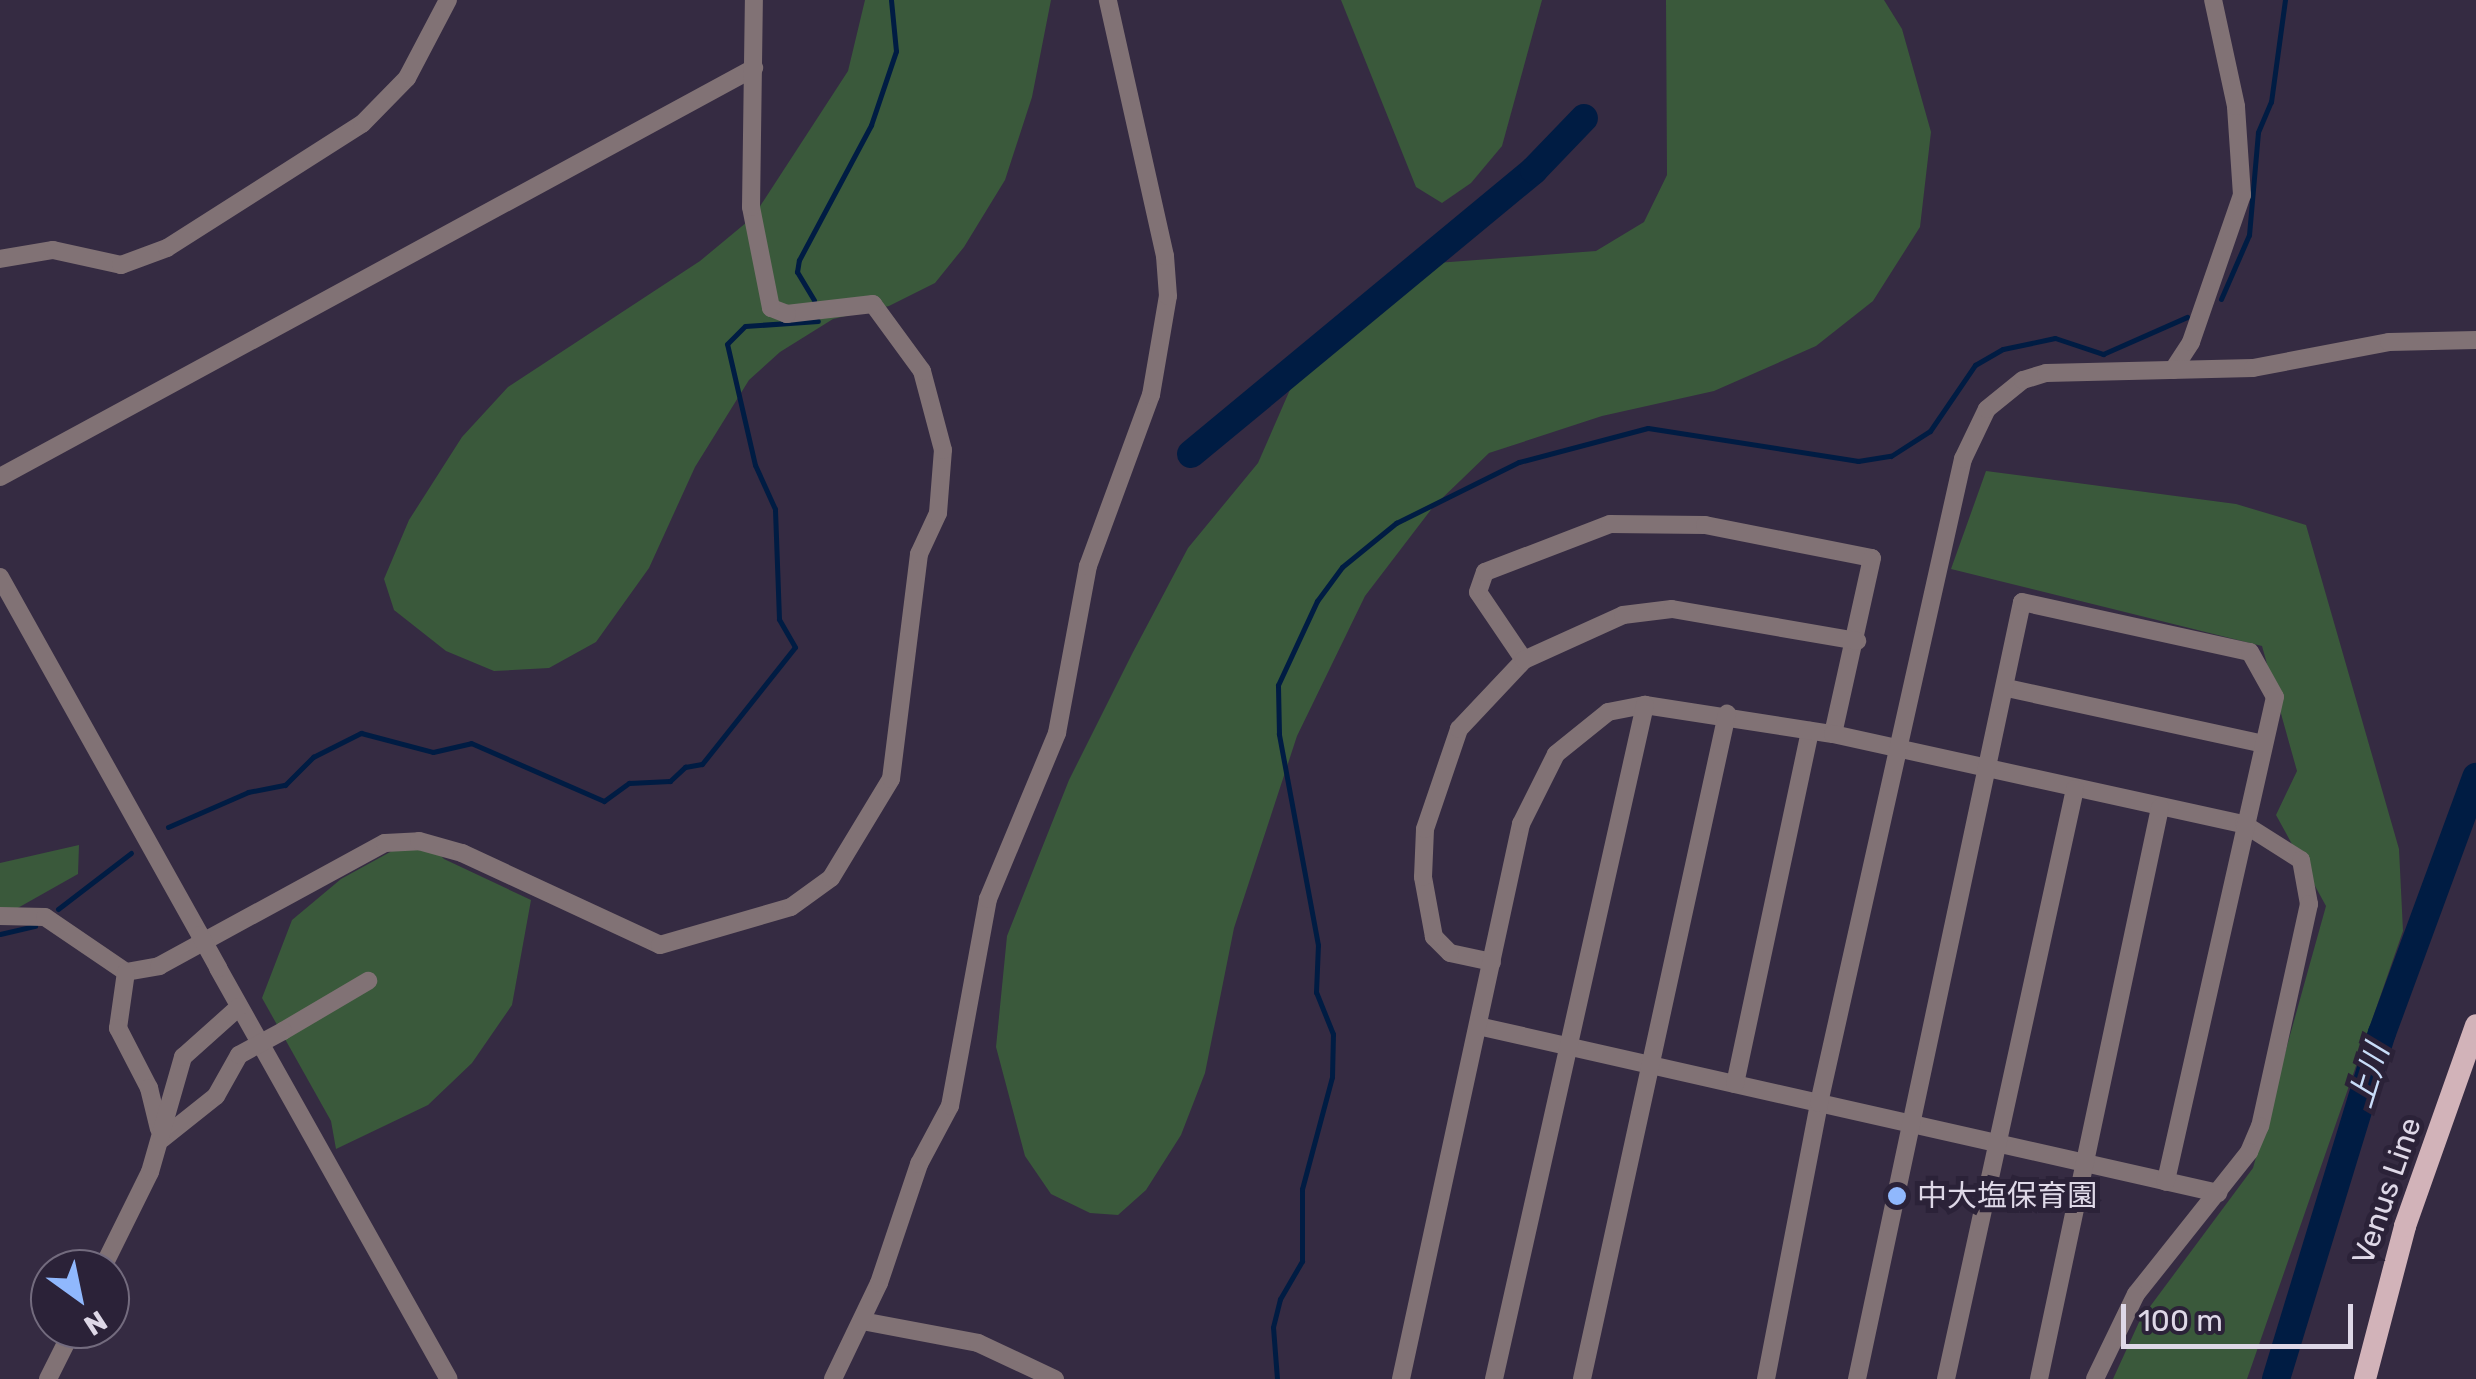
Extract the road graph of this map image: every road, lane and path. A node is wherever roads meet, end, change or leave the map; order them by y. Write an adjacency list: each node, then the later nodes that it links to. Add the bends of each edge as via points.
1 (448, 0): 6 (street, via 407,78 362,124 167,248 121,265 52,250)
2 (754, 0): 5 (street)
3 (1108, 0): 42 (street, via 1165,256 1168,296 1150,396 1088,566 1052,749 988,899 950,1106 919,1164)
4 (2214, 0): 8 (street, via 2236,106 2242,195 2191,342)
5 (754, 68): 9 (street); 26 (street, via 751,208 771,308 787,314 873,304 922,372 943,450 938,513 919,554 891,778 831,878 792,907 660,945 462,853 419,841 385,843 159,966)
6 (0, 259)
7 (2476, 340): 8 (street, via 2389,342 2253,368)
8 (2173, 370): 19 (street, via 2046,373 2023,380 1988,409 1964,459)
9 (0, 477)
10 (0, 577): 28 (street, bridge)
11 (1857, 641): 12 (street, via 1672,609 1624,615); 12 (street, via 1873,559 1661,520 1610,524 1485,572 1478,592); 17 (street)
12 (1524, 660): 25 (street, via 1459,729 1425,829 1434,937 1450,953)
13 (2007, 688): 18 (street); 18 (street, via 2022,602 2250,652 2275,697); 20 (street)
14 (1645, 705): 15 (street); 25 (street, via 1608,712 1582,730 1556,754 1534,789); 31 (street)
15 (1727, 714): 16 (street); 32 (street)
16 (1810, 731): 17 (street); 33 (street)
17 (1833, 734): 19 (street)
18 (2264, 744): 23 (street)
19 (1902, 751): 20 (street); 34 (street)
20 (1991, 773): 21 (street); 35 (street)
21 (2075, 790): 22 (street); 37 (street)
22 (2160, 808): 23 (street); 38 (street)
23 (2244, 824): 39 (street); 40 (street, via 2301,860 2309,904 2260,1126)
24 (0, 916): 26 (street, via 45,916)
25 (1492, 962): 30 (street)
26 (126, 972): 36 (street, via 118,1028 149,1088)
27 (368, 981): 36 (street, bridge, via 239,1055 216,1096)
28 (239, 1006): 36 (street, via 183,1057 170,1086); 45 (street)
29 (2476, 1025): 56 (main road, Venus Line, via 2405,1226)
30 (1478, 1026): 31 (street); 48 (street)
31 (1566, 1046): 32 (street); 49 (street)
32 (1650, 1065): 33 (street); 50 (street)
33 (1735, 1084): 34 (street)
34 (1819, 1103): 35 (street); 51 (street)
35 (1909, 1124): 37 (street); 52 (street)
36 (162, 1139): 41 (street)
37 (1996, 1143): 38 (street); 53 (street)
38 (2085, 1163): 39 (street); 54 (street)
39 (2166, 1182): 40 (street)
40 (2218, 1193): 55 (street, via 2136,1294)
41 (111, 1249)
42 (862, 1321): 46 (street); 47 (street, via 978,1343)
43 (63, 1349): 44 (street)
44 (48, 1379)
45 (449, 1379)
46 (833, 1379)
47 (1055, 1379)
48 (1400, 1379)
49 (1494, 1379)
50 (1582, 1379)
51 (1766, 1379)
52 (1857, 1379)
53 (1946, 1379)
54 (2039, 1379)
55 (2095, 1379)
56 (2365, 1379)

